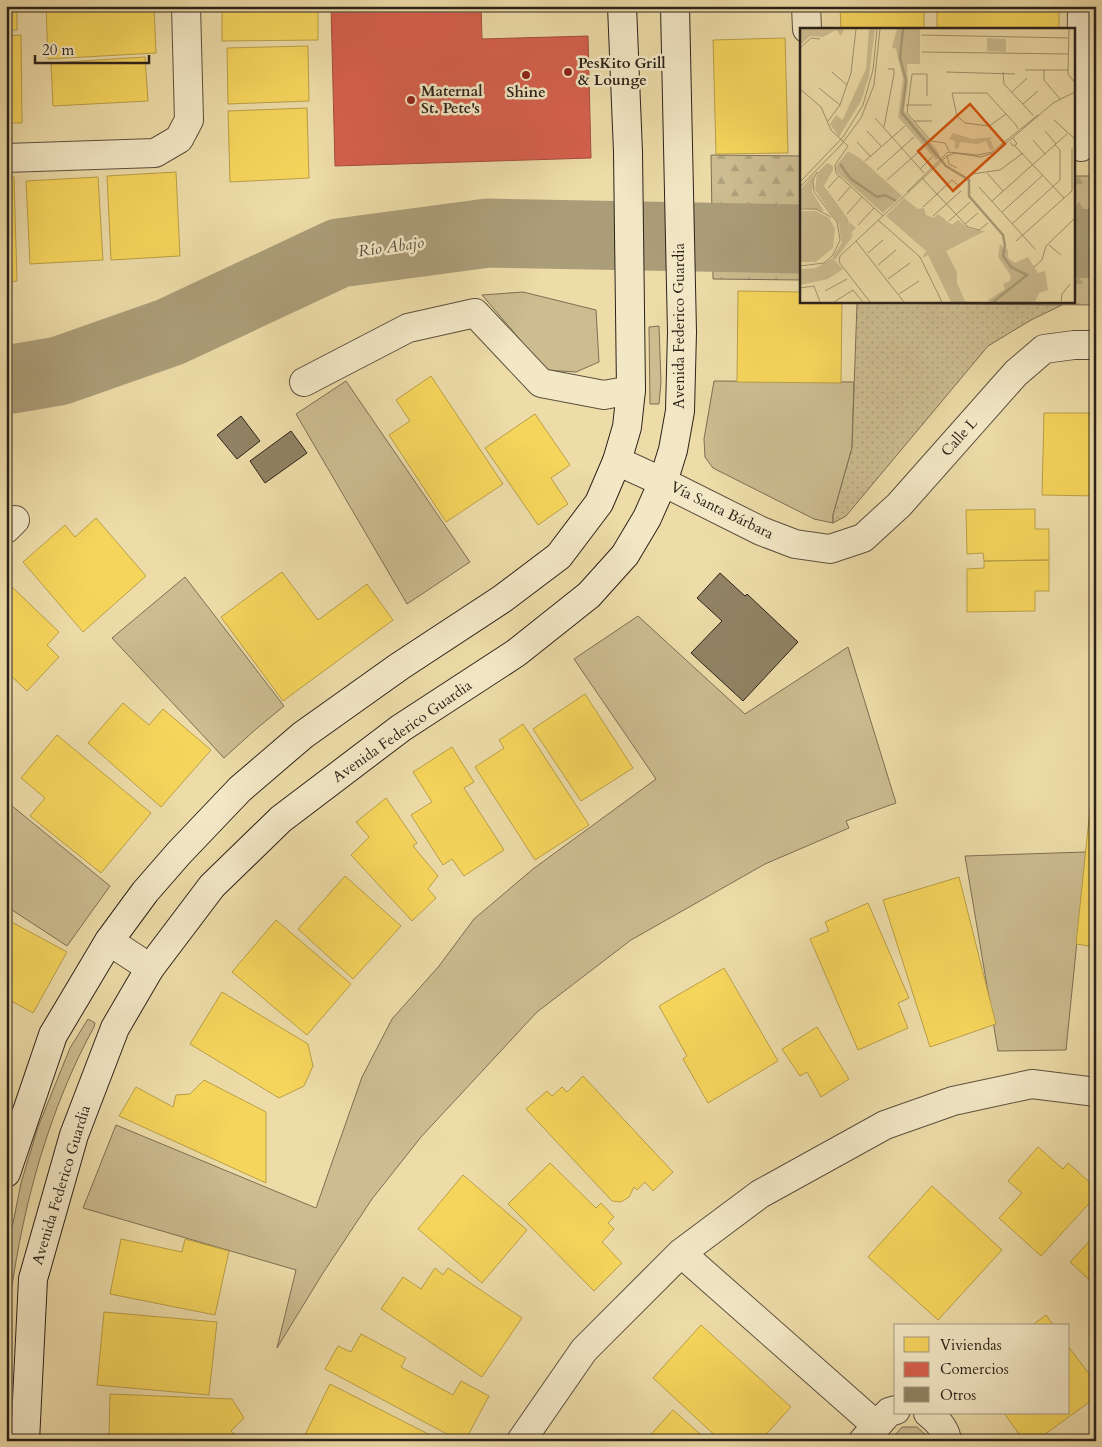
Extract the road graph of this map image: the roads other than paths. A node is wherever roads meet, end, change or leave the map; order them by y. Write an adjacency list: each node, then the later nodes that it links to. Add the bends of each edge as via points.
1 (186, 6): 8 (street, via 189,120 179,139 155,153)
2 (622, 6): 11 (street, via 628,152)
3 (675, 6): 13 (street, Avenida Federico Guardia, via 682,332 680,411)
4 (806, 6): 6 (street)
5 (1082, 6): 7 (street)
6 (807, 28)
7 (1081, 147)
8 (6, 158)
9 (1096, 345): 14 (street, Calle L, via 1044,349 1016,373 899,505 863,538)
10 (304, 382): 11 (street, via 408,328 475,313 541,383 604,395)
11 (631, 390): 12 (street)
12 (617, 461): 13 (street, Vía Santa Bárbara); 15 (street, via 599,503 559,556 502,599 303,735 240,789 178,853)
13 (663, 482): 14 (street, Vía Santa Bárbara, via 761,531 795,544); 16 (street, Avenida Federico Guardia, via 625,555 589,595 516,653 401,728 281,819 212,886)
14 (830, 549)
15 (109, 941): 16 (street); 18 (street, via 53,1035)
16 (150, 968): 22 (street, Avenida Federico Guardia, via 115,1028 74,1135 32,1279)
17 (1096, 1092): 19 (street, via 1032,1084 953,1101 885,1125 760,1194)
18 (6, 1173)
19 (681, 1253): 21 (street); 23 (street, via 584,1350)
20 (929, 1414): 24 (street, via 940,1424)
21 (879, 1425)
22 (25, 1441)
23 (521, 1441)
24 (947, 1441)

